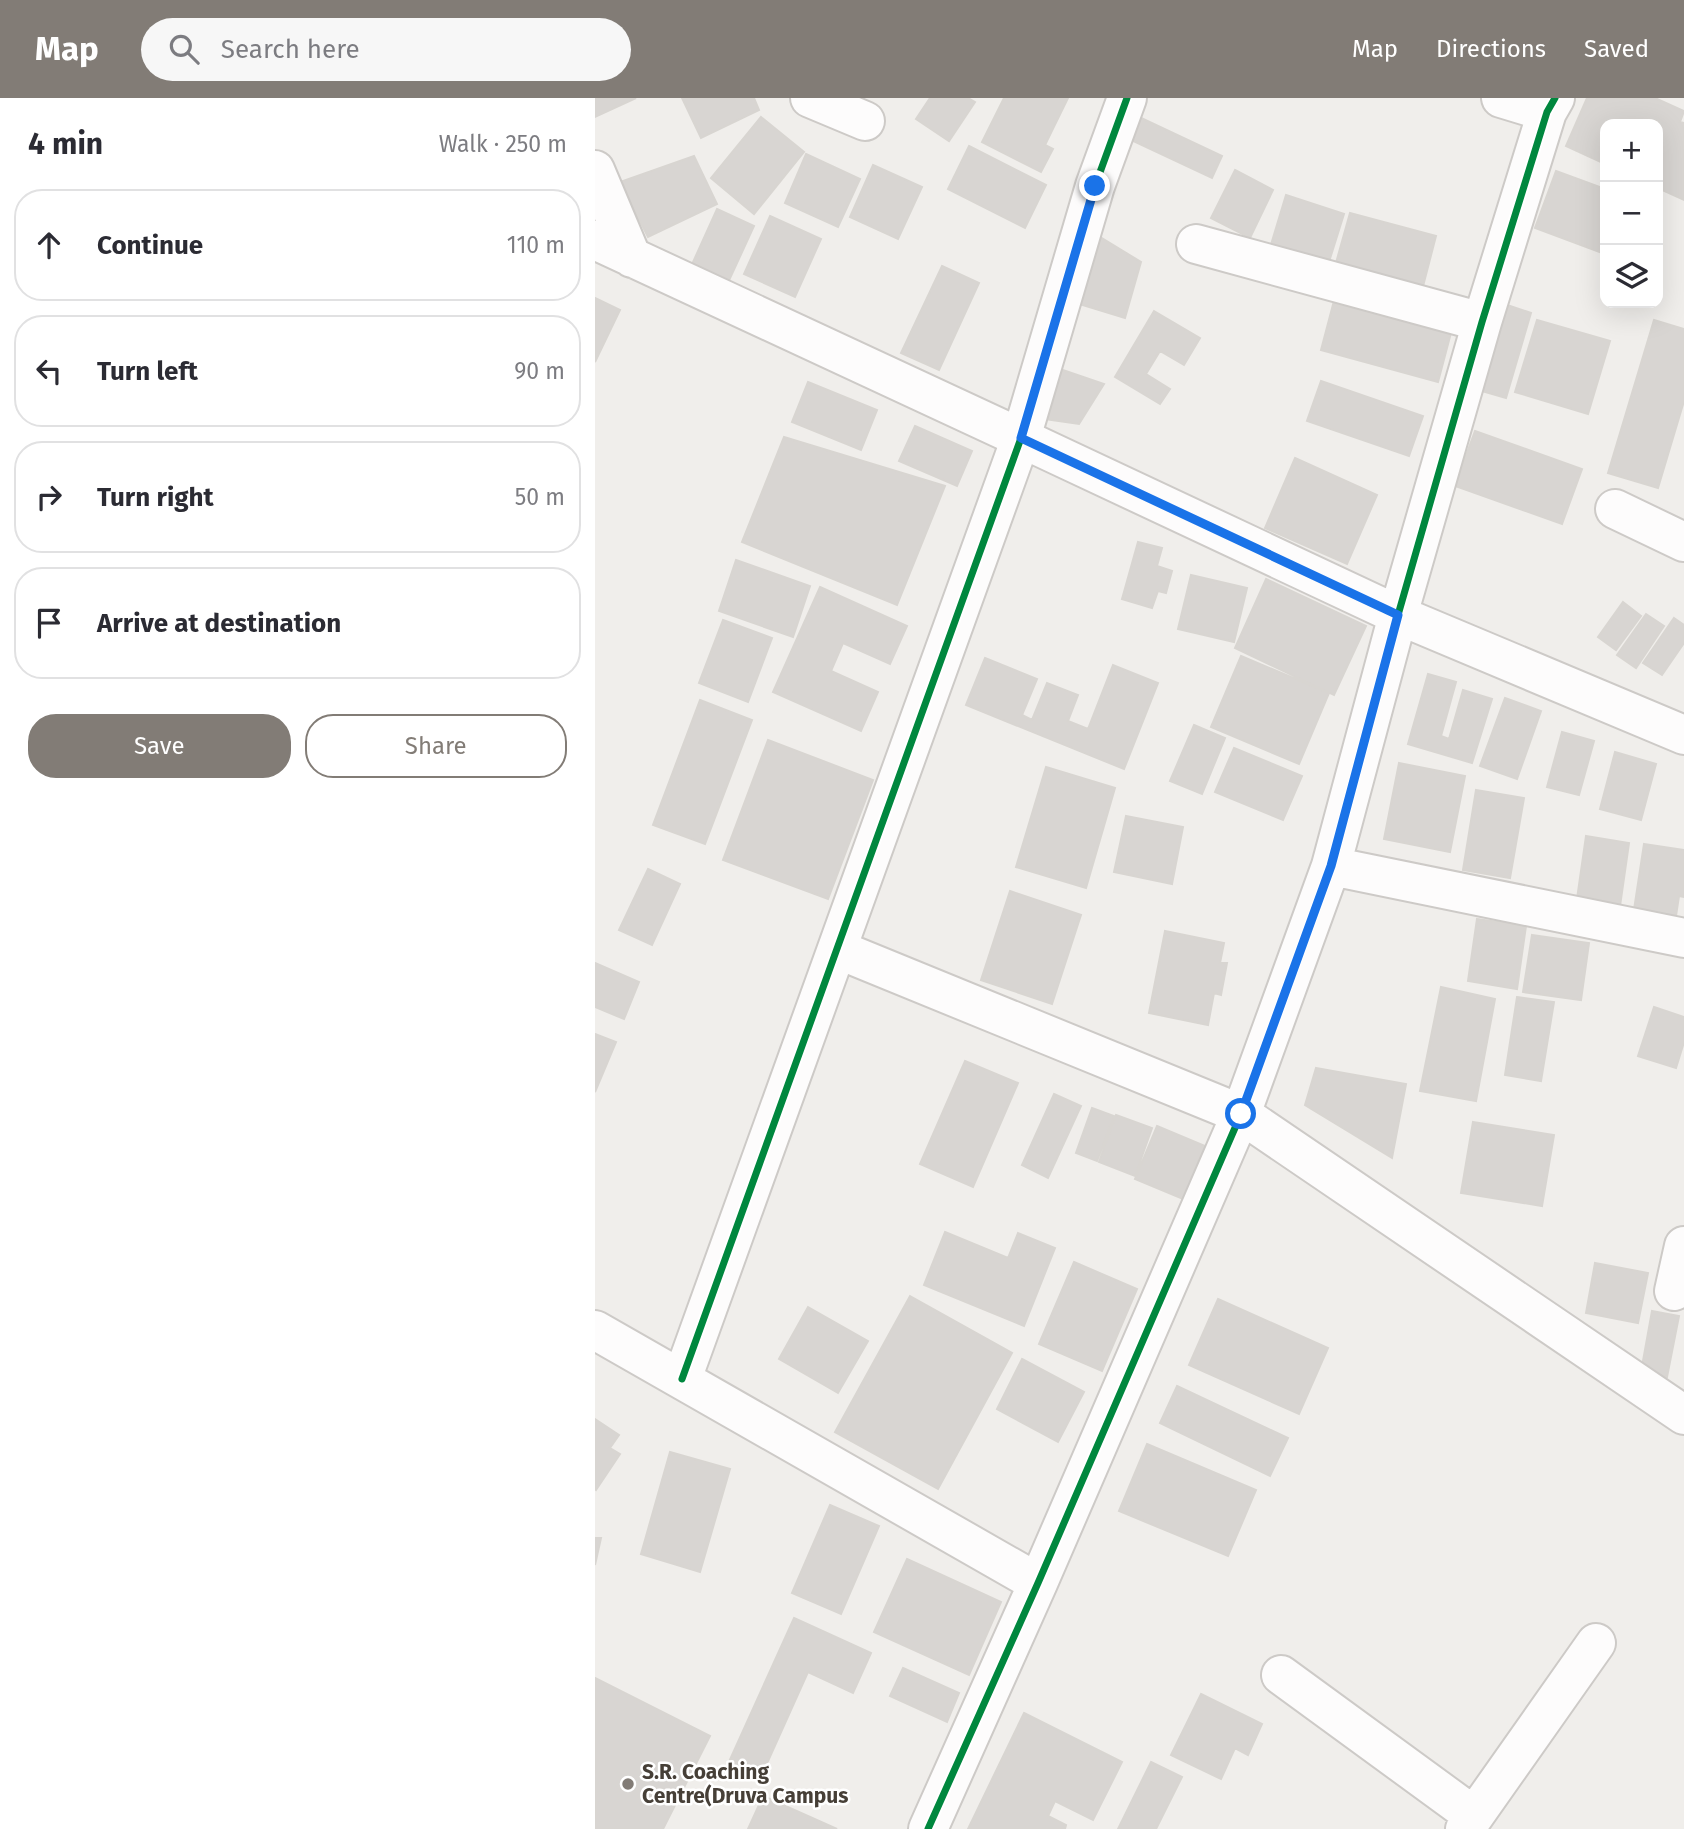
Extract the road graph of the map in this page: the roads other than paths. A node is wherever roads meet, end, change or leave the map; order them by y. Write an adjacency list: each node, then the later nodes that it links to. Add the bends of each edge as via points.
1 (810, 98): 5 (street)
2 (1127, 98): 11 (street, via 1095,186)
3 (1501, 98): 4 (street)
4 (1551, 105): 10 (street)
5 (865, 121)
6 (595, 170): 9 (street)
7 (595, 240): 9 (street)
8 (1196, 244): 10 (street)
9 (632, 258): 11 (street)
10 (1482, 322): 14 (street)
11 (1021, 438): 14 (street); 18 (street)
12 (1615, 509): 13 (street)
13 (1684, 542)
14 (1398, 615): 15 (street); 16 (street)
15 (1684, 735)
16 (1331, 866): 17 (street); 19 (street)
17 (1684, 938)
18 (837, 949): 19 (street); 23 (street)
19 (1241, 1114): 24 (street); 25 (street)
20 (1684, 1246): 21 (street)
21 (1674, 1291)
22 (595, 1330): 23 (street)
23 (682, 1379): 25 (street)
24 (1684, 1415)
25 (1038, 1583): 29 (street)
26 (1596, 1643): 28 (street)
27 (1281, 1675): 28 (street)
28 (1469, 1823)
29 (928, 1829)

